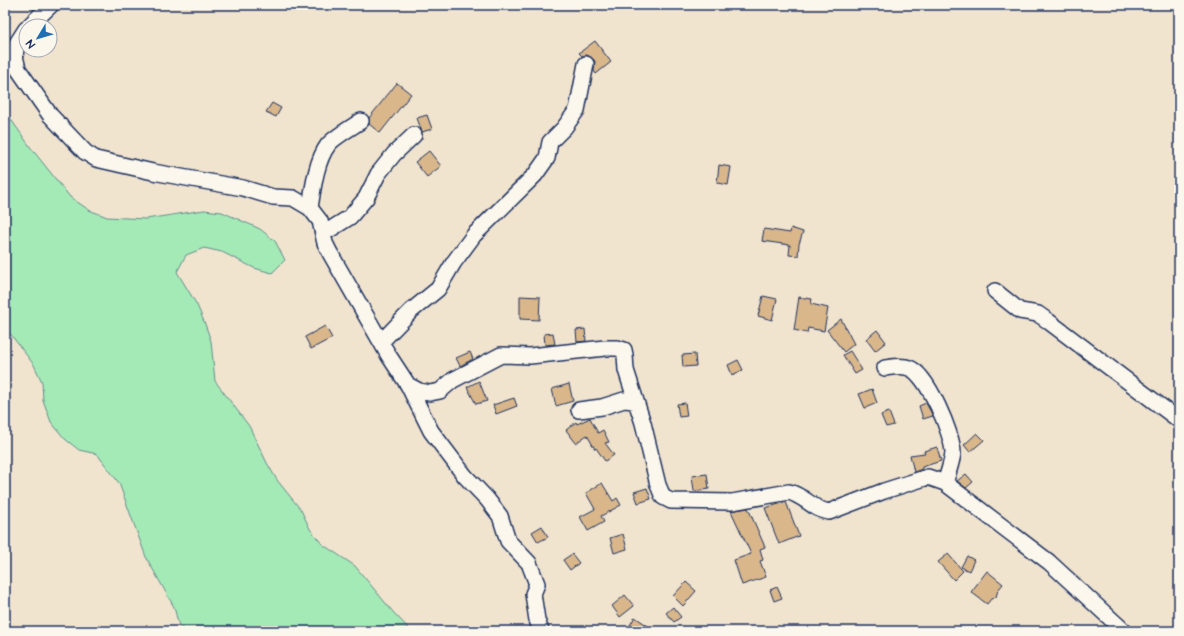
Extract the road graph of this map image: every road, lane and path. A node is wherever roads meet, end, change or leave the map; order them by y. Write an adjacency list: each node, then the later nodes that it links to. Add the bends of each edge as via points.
1 (51, 5): 2 (street)
2 (37, 18)
3 (18, 42): 7 (street, via 15,56 18,69 50,116 85,152 96,159 243,188 273,197 293,198)
4 (586, 64): 10 (street, via 577,110 550,142 547,158 535,175 474,235 438,289 411,311)
5 (361, 122): 7 (street, via 328,145 318,166)
6 (414, 135): 8 (street, via 378,174 366,198 350,217)
7 (310, 208): 8 (street, via 320,221)
8 (323, 234): 10 (street, via 330,253)
9 (995, 291): 15 (street, via 1020,311 1038,314 1048,321)
10 (381, 342): 12 (street)
11 (885, 368): 16 (street, via 910,368 928,387 945,420 951,440 953,454)
12 (408, 385): 13 (street, via 419,391 440,391 453,380 501,355 530,356 617,348 624,350 626,370); 17 (street, via 431,431 500,516 508,541 529,564 536,584 534,594)
13 (635, 400): 14 (street); 16 (street, via 658,485 663,497 671,502 732,502 788,492 797,494 821,512 829,512 928,477)
14 (579, 410)
15 (1179, 420)
16 (945, 483): 18 (street, via 1049,562)
17 (541, 631)
18 (1124, 631)

